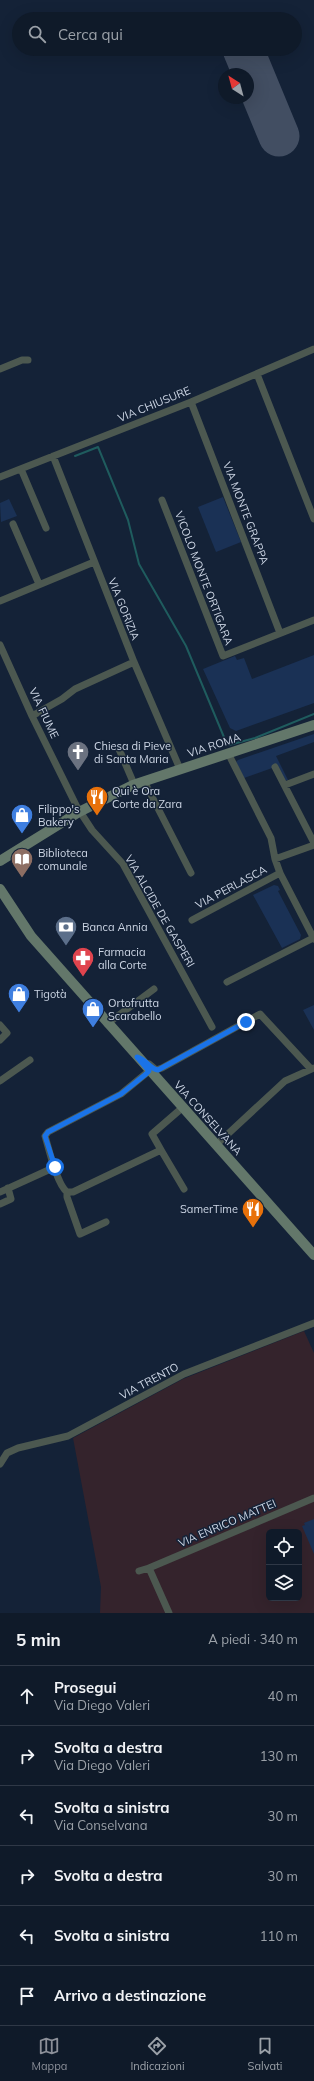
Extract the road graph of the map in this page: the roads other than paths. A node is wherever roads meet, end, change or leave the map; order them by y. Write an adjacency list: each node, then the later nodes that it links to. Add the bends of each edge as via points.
1 (314, 349): 4 (street, VIA CHIUSURE)
2 (28, 360): 3 (street, via 22,360)
3 (0, 370)
4 (257, 374): 5 (street, VIA CHIUSURE); 10 (street)
5 (191, 402): 6 (street, VIA CHIUSURE); 17 (street, VIA MONTE GRAPPA)
6 (53, 456): 7 (street, VIA CHIUSURE); 13 (street, VIA GORIZIA)
7 (21, 469): 8 (street, VIA CHIUSURE); 12 (street)
8 (0, 477)
9 (162, 500): 17 (street, VICOLO MONTE ORTIGARA, via 223,656)
10 (314, 519)
11 (13, 524): 14 (street)
12 (46, 528)
13 (94, 562): 14 (street); 19 (street, VIA GORIZIA)
14 (39, 584): 15 (street)
15 (0, 601)
16 (314, 620): 17 (street)
17 (280, 633)
18 (0, 645): 20 (street, VIA FIUME)
19 (134, 662): 20 (street, via 75,689); 25 (street, VIA GORIZIA)
20 (32, 716): 29 (street, VIA FIUME)
21 (314, 725): 23 (main road, VIA ROMA)
22 (119, 749): 27 (street)
23 (228, 753): 25 (main road, VIA ROMA); 31 (street, VIA PERLASCA, via 270,838)
24 (275, 767): 28 (street)
25 (180, 769): 27 (main road, VIA ROMA)
26 (314, 774): 28 (street)
27 (139, 782): 29 (main road, VIA ROMA); 33 (street)
28 (285, 785): 30 (street)
29 (80, 812): 32 (main road, VIA ROMA); 42 (street, VIA ALCIDE DE GASPERI, via 92,830 123,864)
30 (314, 844): 31 (street)
31 (275, 859): 34 (street, VIA PERLASCA)
32 (0, 861)
33 (191, 873)
34 (280, 873): 36 (street, VIA PERLASCA); 37 (street, VIA PERLASCA)
35 (0, 890): 40 (main road, VIA CONSELVANA, via 31,936)
36 (192, 920)
37 (314, 938): 38 (street, VIA PERLASCA)
38 (227, 982)
39 (154, 989): 40 (street)
40 (107, 1024): 44 (main road, VIA CONSELVANA)
41 (0, 1025): 43 (street, via 7,1033)
42 (212, 1027)
43 (0, 1040)
44 (137, 1057): 46 (street, via 144,1058 158,1070 260,1014); 47 (main road, VIA CONSELVANA)
45 (30, 1060): 48 (street)
46 (312, 1068): 50 (street, via 285,1081)
47 (149, 1071): 49 (main road, VIA CONSELVANA); 52 (street, via 121,1094 48,1132 45,1136)
48 (0, 1080)
49 (182, 1108): 50 (main road, VIA CONSELVANA); 51 (street, via 152,1134)
50 (216, 1145): 59 (main road, VIA CONSELVANA)
51 (161, 1150): 54 (street); 56 (street, via 72,1192)
52 (55, 1167): 53 (street); 56 (street, via 63,1189)
53 (8, 1188): 55 (street); 57 (street, via 11,1199)
54 (184, 1188)
55 (0, 1192)
56 (67, 1192): 58 (street, via 66,1197 80,1234)
57 (0, 1204)
58 (106, 1222)
59 (312, 1250)
60 (314, 1323): 61 (street, VIA TRENTO, via 184,1374 68,1436 18,1448 7,1453)
61 (0, 1464)
62 (314, 1498): 63 (street, VIA ENRICO MATTEI)
63 (149, 1568): 64 (street, VIA ENRICO MATTEI); 65 (street)
64 (139, 1571)
65 (169, 1613)

